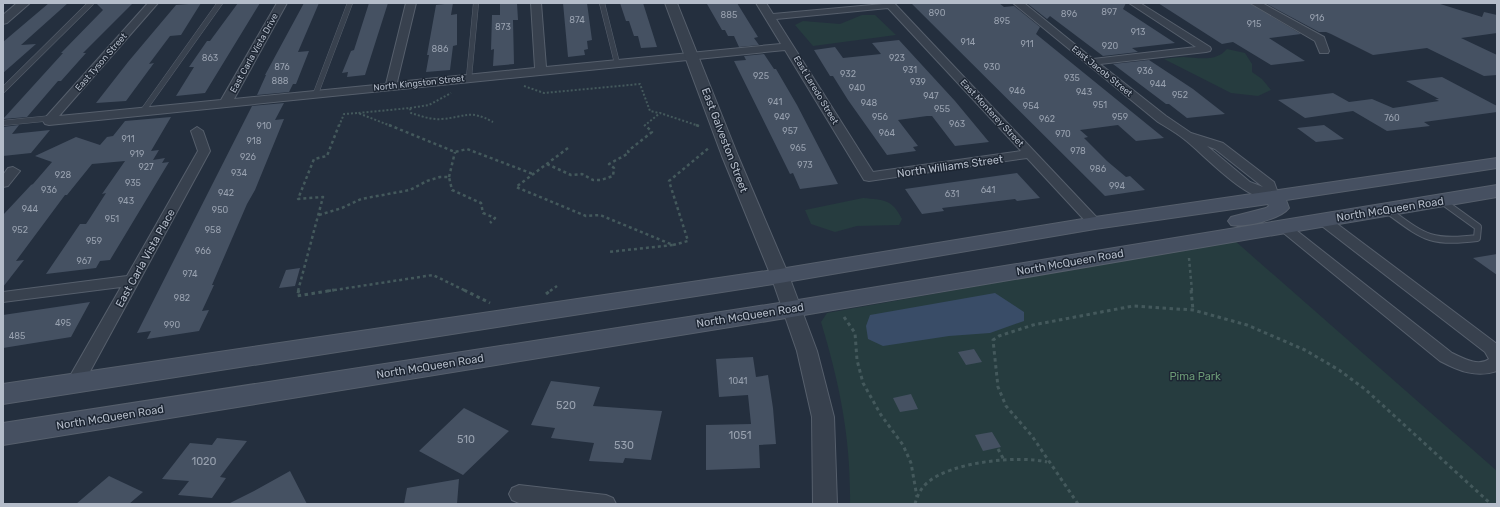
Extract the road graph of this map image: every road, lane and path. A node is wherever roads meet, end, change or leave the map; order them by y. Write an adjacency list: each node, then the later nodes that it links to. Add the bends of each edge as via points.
1 (24, 3): 18 (street)
2 (91, 3): 28 (lane)
3 (153, 3): 36 (street, East Tyson Street)
4 (220, 3): 33 (lane)
5 (282, 3): 31 (street, East Carla Vista Drive)
6 (350, 3): 30 (lane)
7 (411, 3): 27 (street)
8 (476, 3): 25 (lane)
9 (536, 3): 24 (street)
10 (602, 3): 23 (lane)
11 (671, 3): 21 (street, East Galveston Street)
12 (761, 3): 17 (street, East Laredo Street)
13 (1018, 3): 22 (street, East Jacob Street)
14 (1134, 3): 22 (street, via 1206,49)
15 (1255, 3): 20 (street, via 1320,39)
16 (890, 4): 17 (street); 44 (street, East Monterey Street)
17 (770, 17): 19 (street, East Laredo Street)
18 (3, 21)
19 (789, 46): 21 (street, North Kingston Street); 50 (street, East Laredo Street)
20 (1324, 51)
21 (691, 55): 23 (street, North Kingston Street); 65 (street, East Galveston Street)
22 (1090, 62): 53 (street, East Jacob Street, via 1162,119 1188,136 1245,185)
23 (617, 63): 24 (street, North Kingston Street)
24 (541, 70): 25 (street, North Kingston Street)
25 (470, 78): 27 (street, North Kingston Street)
26 (518, 84): 35 (path, via 544,93 640,84 650,111)
27 (391, 85): 30 (street, North Kingston Street)
28 (3, 90)
29 (455, 91): 32 (path, via 429,105)
30 (316, 93): 31 (street, North Kingston Street)
31 (226, 102): 33 (street, North Kingston Street)
32 (410, 108): 34 (path); 37 (path, via 411,112 425,118 441,119 476,113)
33 (143, 111): 36 (street, North Kingston Street)
34 (358, 113): 43 (path); 56 (path, via 344,114 327,156 314,158 298,199 323,196)
35 (660, 113): 40 (path, via 701,126); 46 (path, via 644,126 652,132 628,151 629,153 609,164 614,168 613,176 605,180 596,181 582,174 571,175)
36 (50, 120): 38 (lane)
37 (493, 122)
38 (3, 123)
39 (197, 131): 66 (street, East Carla Vista Place, via 204,151)
40 (704, 133)
41 (707, 140): 62 (path, via 710,147 669,181 688,241)
42 (568, 148): 46 (path)
43 (455, 152): 48 (path, via 467,149); 49 (path)
44 (1030, 154): 50 (street, North Williams Street); 59 (street, East Monterey Street)
45 (1497, 162): 53 (main road)
46 (547, 164): 48 (path)
47 (8, 172): 51 (street)
48 (533, 174): 62 (path, via 516,187 586,216 600,215)
49 (449, 177): 56 (path, via 427,180 410,190 361,199); 58 (path, via 452,190 481,203 483,213 495,218)
50 (869, 177)
51 (3, 183)
52 (1497, 191): 54 (main road, North McQueen Road)
53 (1272, 196): 59 (main road); 61 (main road, via 1280,208 1225,225 1221,230)
54 (1442, 200): 55 (main road, North McQueen Road); 55 (lane, via 1478,227 1477,238 1447,241 1434,239 1412,229)
55 (1387, 210): 57 (main road, North McQueen Road)
56 (319, 215): 70 (path, via 297,296 433,275)
57 (1323, 220): 60 (main road, North McQueen Road); 74 (street, via 1485,343)
58 (490, 223)
59 (1095, 223): 65 (main road)
60 (1282, 226): 61 (main road, North McQueen Road); 75 (street, via 1446,357 1482,369)
61 (1223, 236): 71 (main road, North McQueen Road)
62 (673, 245): 63 (path)
63 (608, 252)
64 (1189, 255): 72 (path)
65 (780, 276): 71 (street, East Galveston Street); 76 (main road)
66 (132, 280): 69 (street); 76 (street, East Carla Vista Place)
67 (557, 286): 68 (path)
68 (545, 295)
69 (3, 297)
70 (490, 303)
71 (792, 309): 78 (main road, North McQueen Road); 85 (street, East Galveston Street, via 807,352 823,417)
72 (1193, 310): 81 (path, via 1133,306 1033,325 998,336 994,340 998,387 1006,406 1032,436); 88 (path, via 1274,335 1339,370 1366,390)
73 (842, 315): 83 (path, via 855,333 857,360 863,383 880,415 903,444 912,463)
74 (1497, 357)
75 (1497, 363)
76 (75, 383): 77 (main road)
77 (3, 394)
78 (3, 434)
79 (998, 449): 80 (path)
80 (1004, 460): 81 (path, via 1032,459); 83 (path, via 939,475 928,482)
81 (1048, 462): 87 (path)
82 (519, 494): 84 (street)
83 (917, 497): 86 (path)
84 (606, 504)
85 (825, 504)
86 (915, 504)
87 (1078, 504)
88 (1491, 504)

